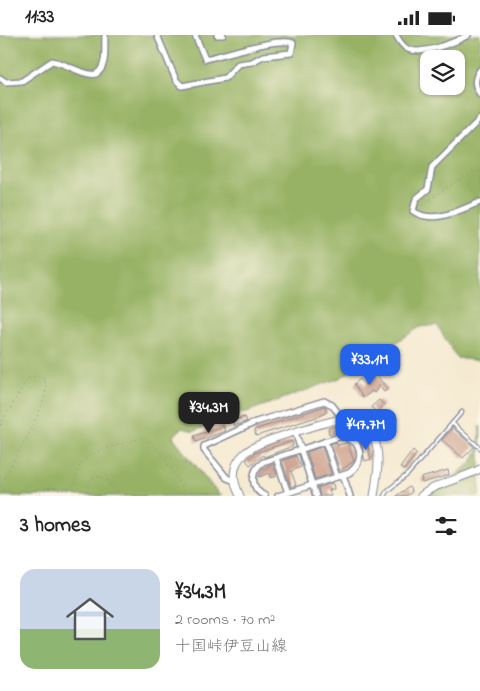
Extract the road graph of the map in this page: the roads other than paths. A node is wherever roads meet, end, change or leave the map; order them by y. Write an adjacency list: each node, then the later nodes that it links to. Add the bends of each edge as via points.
1 (104, 35): 10 (street, via 102,68 96,74 88,75 72,66 52,61 22,81 6,82)
2 (156, 35): 8 (street, via 176,80 182,86 225,77 238,64 291,53 294,43)
3 (195, 35): 8 (street, via 205,59)
4 (217, 35): 5 (street)
5 (223, 35)
6 (396, 35): 7 (street, via 405,48 411,50 444,47)
7 (468, 35)
8 (288, 38)
9 (480, 70): 11 (street, via 476,88)
10 (0, 78)
11 (480, 94)
12 (480, 119): 13 (street, via 432,167 428,189 416,199 413,211 421,217 430,217)
13 (480, 202)
14 (462, 412): 16 (lane)
15 (343, 419): 17 (main road); 24 (street, via 332,405 324,401 256,422 204,446 227,478); 31 (main road, via 354,420 364,426 378,447)
16 (452, 423): 19 (lane); 32 (lane, via 408,474)
17 (295, 432): 20 (street); 24 (main road, via 260,442 248,449 240,458)
18 (325, 441): 20 (street); 23 (street); 23 (street, via 345,437 359,447 359,463)
19 (480, 448)
20 (301, 449): 21 (street); 25 (street)
21 (276, 458): 26 (street); 28 (street, via 263,462 255,471 253,482)
22 (480, 469): 33 (main road)
23 (340, 476): 25 (street); 30 (street)
24 (235, 481): 27 (main road)
25 (313, 485): 26 (street); 29 (street)
26 (283, 495)
27 (240, 496)
28 (265, 496)
29 (316, 496)
30 (350, 496)
31 (374, 496)
32 (384, 496)
33 (421, 496)

